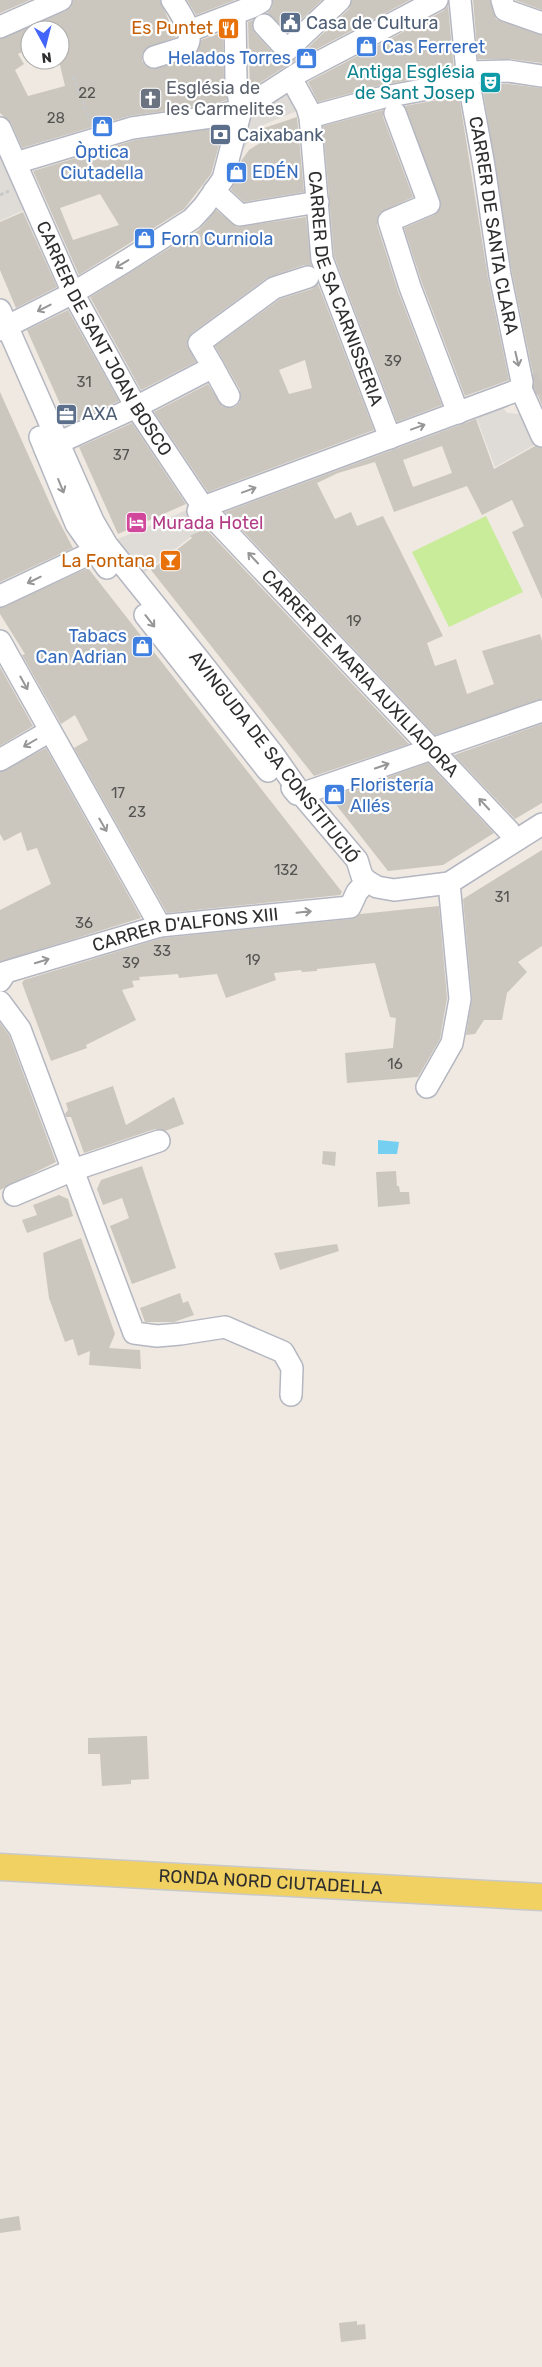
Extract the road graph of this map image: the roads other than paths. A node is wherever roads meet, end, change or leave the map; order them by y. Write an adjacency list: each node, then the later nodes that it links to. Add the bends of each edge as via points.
1 (61, 0): 9 (street)
2 (172, 0): 10 (street)
3 (340, 0): 12 (street)
4 (437, 0): 12 (street)
5 (460, 0): 13 (street, CARRER DE SANTA CLARA)
6 (502, 0): 8 (street, via 505,10)
7 (254, 13): 10 (street); 12 (street); 16 (street)
8 (542, 23)
9 (0, 27)
10 (189, 31): 11 (street, via 186,47)
11 (154, 57)
12 (293, 64): 16 (street); 17 (street)
13 (468, 76): 14 (street, via 508,71); 15 (street); 26 (street, CARRER DE SANTA CLARA, one-way to 26)
14 (542, 76)
15 (389, 103): 17 (street); 29 (street, via 429,204 389,221 410,287)
16 (237, 109): 19 (street, via 132,128); 20 (street, via 230,156)
17 (309, 112): 21 (street, CARRER DE SA CARNISSERIA)
18 (0, 128): 19 (street, CARRER DE SANT JOAN BOSCO)
19 (18, 162): 23 (street, CARRER DE SANT JOAN BOSCO)
20 (219, 182): 21 (street, via 240,215); 23 (street, one-way to 23, via 192,219)
21 (318, 202): 22 (street, CARRER DE SA CARNISSERIA, via 322,259)
22 (319, 274): 25 (street, via 274,288 199,343); 31 (street, CARRER DE SA CARNISSERIA)
23 (73, 293): 24 (street, one-way to 24); 28 (street, CARRER DE SANT JOAN BOSCO)
24 (2, 328): 32 (street, AVINGUDA DE SA CONSTITUCIÓ)
25 (213, 367): 27 (street); 28 (street)
26 (521, 389): 29 (street); 30 (street, CARRER DE SANTA CLARA)
27 (229, 396)
28 (136, 407): 32 (street); 33 (street, CARRER DE SANT JOAN BOSCO)
29 (458, 413): 31 (street, one-way to 29)
30 (542, 436)
31 (390, 438): 33 (street, one-way to 31)
32 (52, 446): 34 (street, AVINGUDA DE SA CONSTITUCIÓ, via 76,524)
33 (200, 509): 39 (street, CARRER DE MARIA AUXILIADORA, one-way to 33)
34 (105, 546): 35 (street, one-way to 35); 41 (street, AVINGUDA DE SA CONSTITUCIÓ, one-way to 41); 42 (street, AVINGUDA DE SA CONSTITUCIÓ, via 207,670)
35 (0, 596)
36 (0, 641): 38 (street, one-way to 38)
37 (542, 711): 39 (street)
38 (50, 731): 40 (street, one-way to 40); 47 (street, one-way to 47)
39 (432, 748): 42 (street, one-way to 39); 44 (street, CARRER DE MARIA AUXILIADORA, one-way to 39, via 509,831)
40 (0, 760)
41 (264, 766): 42 (street, via 278,768 296,794); 45 (street, AVINGUDA DE SA CONSTITUCIÓ, via 347,871)
42 (301, 794): 45 (street, AVINGUDA DE SA CONSTITUCIÓ, via 357,860)
43 (542, 824): 44 (street)
44 (514, 842): 46 (street)
45 (364, 879): 46 (street, via 377,887 394,890); 47 (street, CARRER D'ALFONS XIII, one-way to 45, via 350,906)
46 (449, 883): 50 (street, via 460,999 452,1043)
47 (160, 926): 48 (street, CARRER D'ALFONS XIII, one-way to 47, via 6,972)
48 (0, 981)
49 (2, 1012): 52 (street, via 20,1029)
50 (427, 1087)
51 (159, 1141): 52 (street)
52 (73, 1170): 53 (street); 54 (street, via 134,1333 157,1336 225,1328 284,1352 292,1368)
53 (14, 1195)
54 (290, 1395)
55 (0, 1867): 56 (main road, RONDA NORD CIUTADELLA)
56 (542, 1897)

